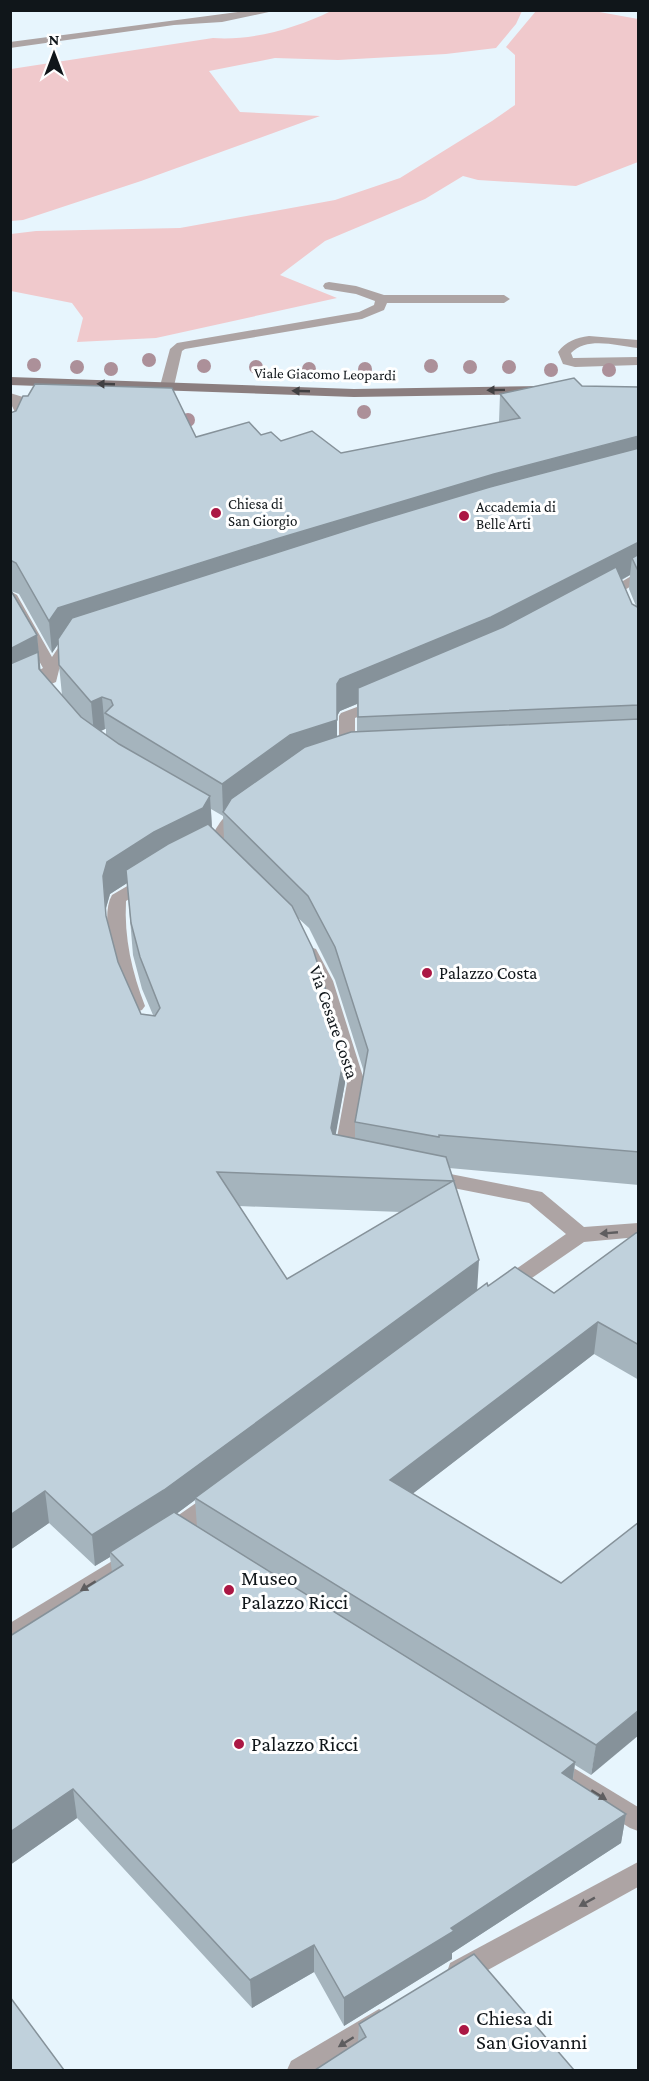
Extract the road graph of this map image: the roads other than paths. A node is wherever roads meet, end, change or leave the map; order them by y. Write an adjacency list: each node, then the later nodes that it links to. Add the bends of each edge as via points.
1 (273, 10): 2 (street)
2 (10, 45)
3 (329, 286): 4 (street, via 369,292)
4 (382, 299): 5 (street); 9 (street, via 380,307 362,315 182,346 176,349)
5 (504, 299)
6 (639, 344): 7 (street, via 583,341 564,352 568,361 575,363)
7 (639, 361)
8 (10, 381): 9 (main road, Viale Giacomo Leopardi, one-way to 8)
9 (167, 386): 10 (main road, Viale Giacomo Leopardi, one-way to 9, via 354,393)
10 (556, 389)
11 (10, 397): 12 (street, via 18,400 22,414)
12 (10, 440)
13 (639, 576): 15 (street, via 621,593)
14 (10, 595): 17 (street)
15 (593, 602)
16 (89, 638): 17 (street, via 67,645)
17 (51, 670): 18 (street); 20 (street)
18 (10, 692)
19 (391, 698): 21 (street, via 347,716 347,757)
20 (52, 699)
21 (328, 764)
22 (252, 806): 23 (street, via 219,823)
23 (212, 846): 24 (street); 25 (street)
24 (182, 861)
25 (228, 862)
26 (163, 870): 28 (street, via 118,899 116,922 124,975)
27 (301, 934): 29 (street, Via Cesare Costa, via 324,981 356,1083 342,1161)
28 (142, 1019)
29 (363, 1164)
30 (407, 1172): 32 (street, via 535,1197)
31 (639, 1230): 32 (street, one-way to 32)
32 (580, 1235): 33 (street)
33 (491, 1296)
34 (233, 1488): 35 (street)
35 (176, 1530): 36 (street); 37 (street, one-way to 37)
36 (196, 1543)
37 (10, 1635)
38 (535, 1755): 39 (street, one-way to 39)
39 (639, 1820)
40 (639, 1874): 41 (street, one-way to 41)
41 (435, 1987)
42 (397, 2011): 43 (street, one-way to 43)
43 (300, 2070)

